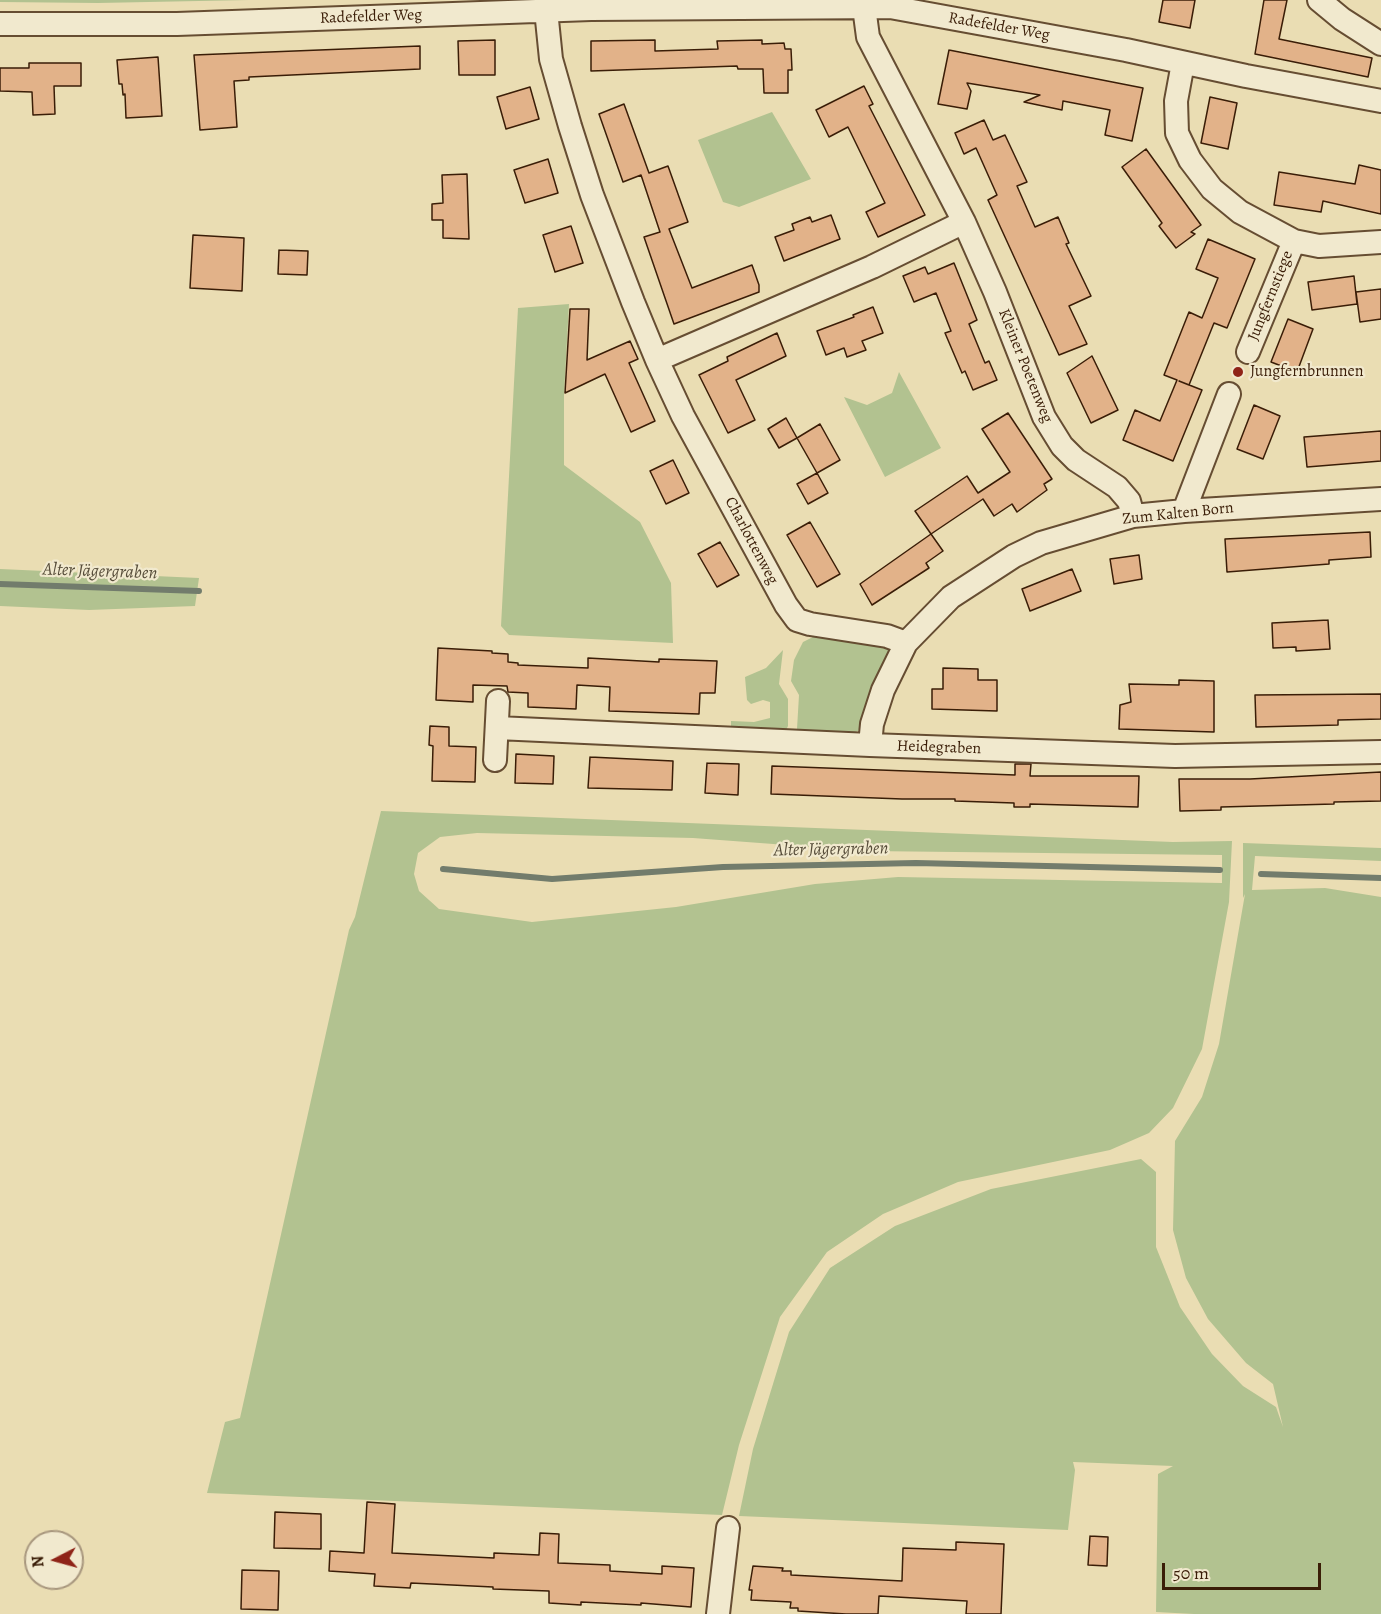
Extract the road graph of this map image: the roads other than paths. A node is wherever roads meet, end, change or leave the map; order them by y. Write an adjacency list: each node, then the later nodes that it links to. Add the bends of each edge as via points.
1 (1319, 0): 5 (street)
2 (864, 7): 3 (street, Radefelder Weg); 6 (street, Radefelder Weg, via 890,7); 8 (street, Kleiner Poetenweg, via 868,37)
3 (546, 10): 4 (street, Radefelder Weg, via 177,24); 12 (street, Charlottenweg, via 551,59 570,126 592,195)
4 (0, 24)
5 (1381, 44)
6 (1183, 63): 7 (street, Radefelder Weg); 9 (street, via 1175,118 1177,133 1190,160 1212,189 1233,206)
7 (1381, 101)
8 (964, 222): 12 (street, via 872,267); 16 (street, Kleiner Poetenweg, via 1031,388 1053,432 1076,460 1117,487 1129,501)
9 (1294, 241): 10 (street, via 1319,246); 11 (street, Jungfernstiege)
10 (1381, 242)
11 (1248, 352)
12 (657, 360): 17 (street, Charlottenweg, via 683,416 797,620)
13 (1229, 394): 15 (street)
14 (1381, 499): 15 (street, Zum Kalten Born)
15 (1184, 511): 16 (street, Zum Kalten Born)
16 (1133, 516): 17 (street, Zum Kalten Born, via 1041,543 1014,556 951,597)
17 (906, 643): 20 (street, Zum Kalten Born, via 872,724)
18 (498, 701): 19 (street)
19 (497, 728): 20 (street, Heidegraben); 22 (street)
20 (870, 745): 21 (street, Heidegraben, via 1175,756)
21 (1381, 752)
22 (495, 760)
23 (728, 1528): 24 (street)
24 (718, 1614)

